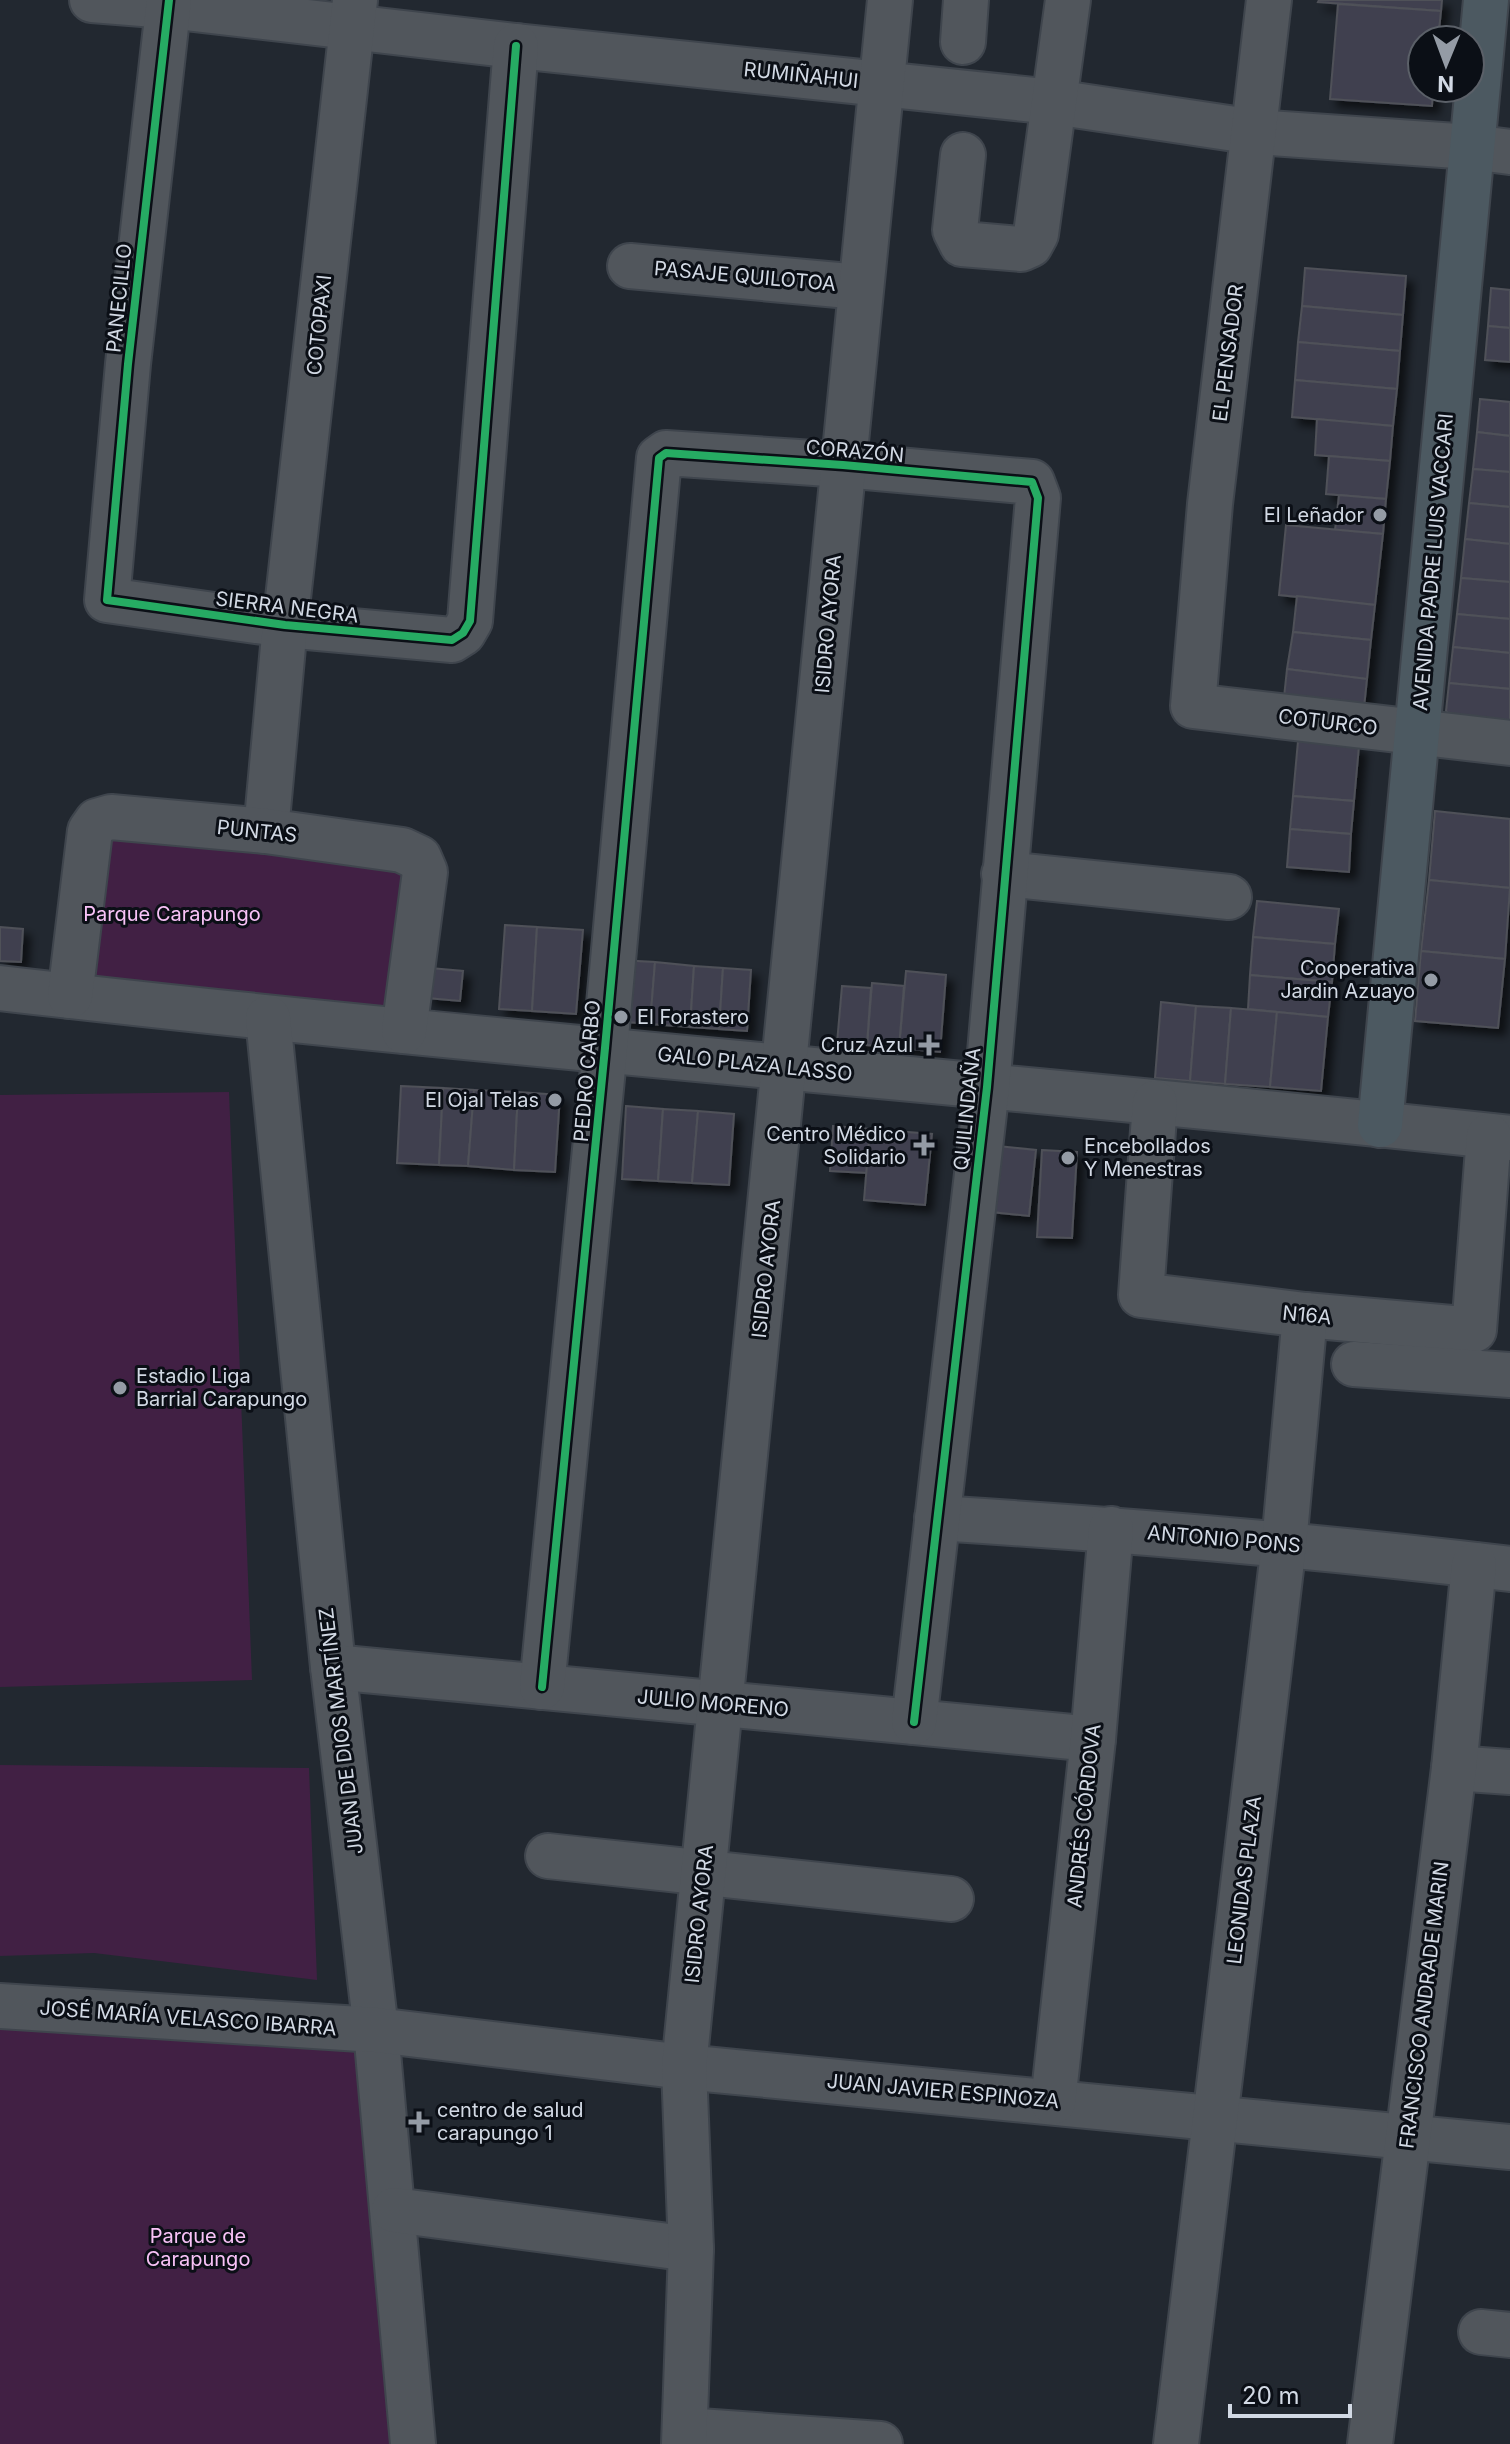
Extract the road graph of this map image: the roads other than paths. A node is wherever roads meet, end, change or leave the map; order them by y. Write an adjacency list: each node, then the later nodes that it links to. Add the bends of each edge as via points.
1 (92, 0): 6 (street, RUMIÑAHUI)
2 (890, 0): 9 (street, ISIDRO AYORA)
3 (1068, 0): 10 (street)
4 (1269, 0): 11 (street, EL PENSADOR)
5 (1486, 0): 12 (main road, AVENIDA PADRE LUIS VACCARI)
6 (169, 3): 7 (street, RUMIÑAHUI); 19 (street, PANECILLO)
7 (354, 13): 8 (street, RUMIÑAHUI); 20 (street, COTOPAXI)
8 (516, 46): 9 (street, RUMIÑAHUI); 20 (street, SIERRA NEGRA, via 470,621 452,640)
9 (881, 83): 10 (street, RUMIÑAHUI); 15 (street, ISIDRO AYORA)
10 (1054, 102): 11 (street, RUMIÑAHUI); 13 (street, via 1036,234 1030,245 977,246 958,239)
11 (1255, 132): 12 (street, RUMIÑAHUI); 21 (street, EL PENSADOR, via 1210,504)
12 (1490, 150): 22 (main road, AVENIDA PADRE LUIS VACCARI)
13 (963, 155)
14 (630, 266): 15 (street, PASAJE QUILOTOA)
15 (860, 287): 17 (street, ISIDRO AYORA)
16 (659, 458): 17 (street, CORAZÓN, via 666,453); 31 (street, PEDRO CARBO)
17 (843, 465): 18 (street, CORAZÓN, via 1032,482); 32 (street, ISIDRO AYORA)
18 (1038, 498): 25 (street, QUILINDAÑA)
19 (107, 600): 20 (street, SIERRA NEGRA)
20 (285, 625): 24 (street, COTOPAXI)
21 (1193, 706): 22 (street, COTURCO)
22 (1417, 733): 23 (street, COTURCO); 35 (main road, AVENIDA PADRE LUIS VACCARI)
23 (1510, 743)
24 (266, 831): 28 (street, PUNTAS, via 111,817 97,821 90,831); 30 (street, PUNTAS, via 402,850 419,858 425,872)
25 (1004, 874): 26 (street); 33 (street, QUILINDAÑA)
26 (1229, 897)
27 (0, 988): 28 (street, GALO PLAZA LASSO)
28 (70, 996): 29 (street, GALO PLAZA LASSO)
29 (268, 1018): 30 (street, GALO PLAZA LASSO); 44 (street, JUAN DE DIOS MARTÍNEZ)
30 (404, 1031): 31 (street, GALO PLAZA LASSO)
31 (605, 1048): 32 (street, GALO PLAZA LASSO); 45 (street, PEDRO CARBO)
32 (786, 1068): 33 (street, GALO PLAZA LASSO); 46 (street, ISIDRO AYORA)
33 (987, 1087): 34 (street, GALO PLAZA LASSO); 40 (street, QUILINDAÑA)
34 (1155, 1103): 35 (street, GALO PLAZA LASSO); 37 (street, N16A, via 1141,1295)
35 (1380, 1125): 36 (street, GALO PLAZA LASSO)
36 (1500, 1137): 37 (street, N16A, via 1474,1330)
37 (1305, 1315): 42 (street, LEONIDAS PLAZA)
38 (1354, 1364): 39 (street)
39 (1510, 1375)
40 (937, 1518): 41 (street, ANTONIO PONS); 47 (street, QUILINDAÑA)
41 (1111, 1529): 42 (street, ANTONIO PONS); 48 (street, ANDRÉS CÓRDOVA)
42 (1284, 1544): 43 (street, ANTONIO PONS); 58 (street, LEONIDAS PLAZA)
43 (1492, 1567): 49 (street, FRANCISCO ANDRADE MARIN)
44 (333, 1667): 45 (street, JULIO MORENO); 55 (street, JUAN DE DIOS MARTÍNEZ)
45 (542, 1687): 46 (street, JULIO MORENO)
46 (722, 1704): 47 (street, JULIO MORENO); 52 (street, ISIDRO AYORA)
47 (914, 1722): 48 (street, JULIO MORENO)
48 (1093, 1739): 57 (street, ANDRÉS CÓRDOVA)
49 (1454, 1768): 50 (street); 59 (street, FRANCISCO ANDRADE MARIN)
50 (1510, 1772)
51 (548, 1856): 52 (street)
52 (703, 1871): 53 (street); 56 (street, ISIDRO AYORA)
53 (951, 1899)
54 (0, 2006): 55 (street, JOSÉ MARÍA VELASCO IBARRA)
55 (376, 2030): 56 (street, JUAN JAVIER ESPINOZA); 61 (street, JUAN DE DIOS MARTÍNEZ)
56 (684, 2067): 57 (street, JUAN JAVIER ESPINOZA); 62 (street, ISIDRO AYORA)
57 (1053, 2102): 58 (street, JUAN JAVIER ESPINOZA)
58 (1215, 2117): 59 (street, JUAN JAVIER ESPINOZA); 66 (street, LEONIDAS PLAZA)
59 (1407, 2136): 60 (street, JUAN JAVIER ESPINOZA); 67 (street, FRANCISCO ANDRADE MARIN)
60 (1510, 2147)
61 (394, 2210): 62 (street); 64 (street, JUAN DE DIOS MARTÍNEZ)
62 (691, 2249): 63 (street, ISIDRO AYORA)
63 (685, 2437): 65 (street)
64 (413, 2444)
65 (878, 2444)
66 (1176, 2444)
67 (1370, 2444)

